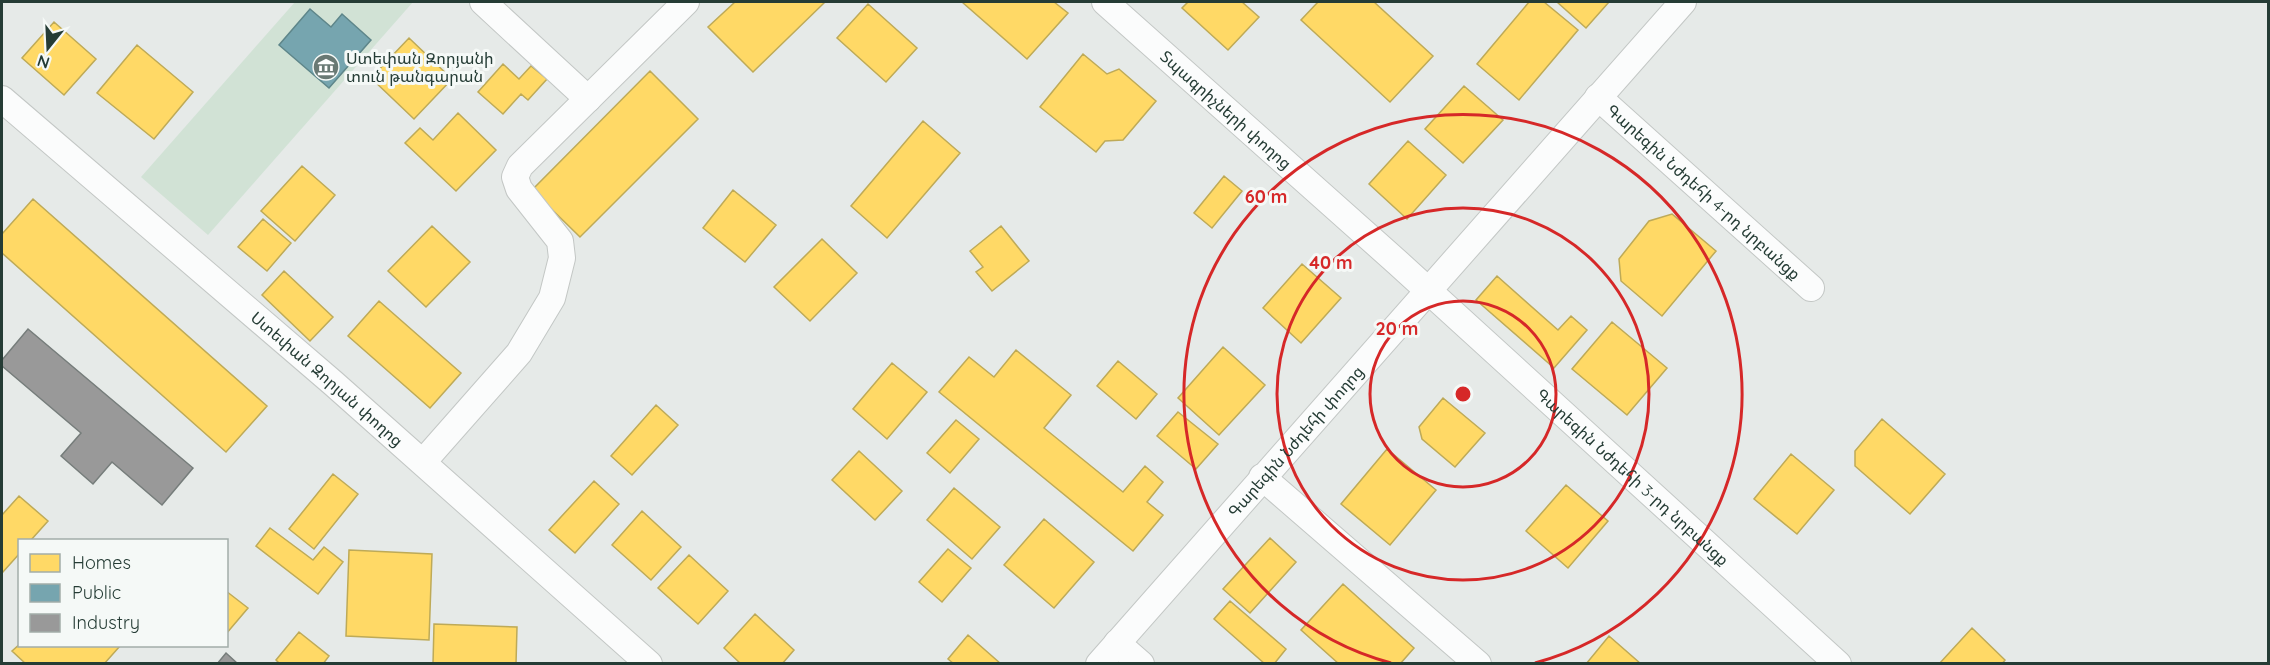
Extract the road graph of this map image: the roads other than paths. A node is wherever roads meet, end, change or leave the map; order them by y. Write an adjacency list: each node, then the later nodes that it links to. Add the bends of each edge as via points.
1 (483, 2): 7 (street)
2 (686, 2): 7 (street)
3 (1105, 2): 9 (street, Տպագրիչների փողոց)
4 (1683, 2): 5 (street, Գարեգին Նժդեհի փողոց)
5 (1598, 97): 8 (street, Գարեգին Նժդեհի 4-րդ նրբանցք); 9 (street, Գարեգին Նժդեհի փողոց)
6 (2, 99): 10 (street, Ստեփան Զորյան փողոց)
7 (588, 99): 10 (street, via 520,166 515,177 519,189 560,241 562,258 552,298 519,353)
8 (1811, 288)
9 (1427, 290): 11 (street, Գարեգին Նժդեհի փողոց); 17 (street, Գարեգին Նժդեհի 3-րդ նրբանցք)
10 (423, 462): 13 (street, Ստեփան Զորյան փողոց)
11 (1262, 477): 12 (street, Գարեգին Նժդեհի փողոց); 16 (street)
12 (1117, 643): 14 (street, Գարեգին Նժդեհի փողոց); 15 (street)
13 (649, 663)
14 (1099, 663)
15 (1141, 663)
16 (1478, 663)
17 (1838, 663)

